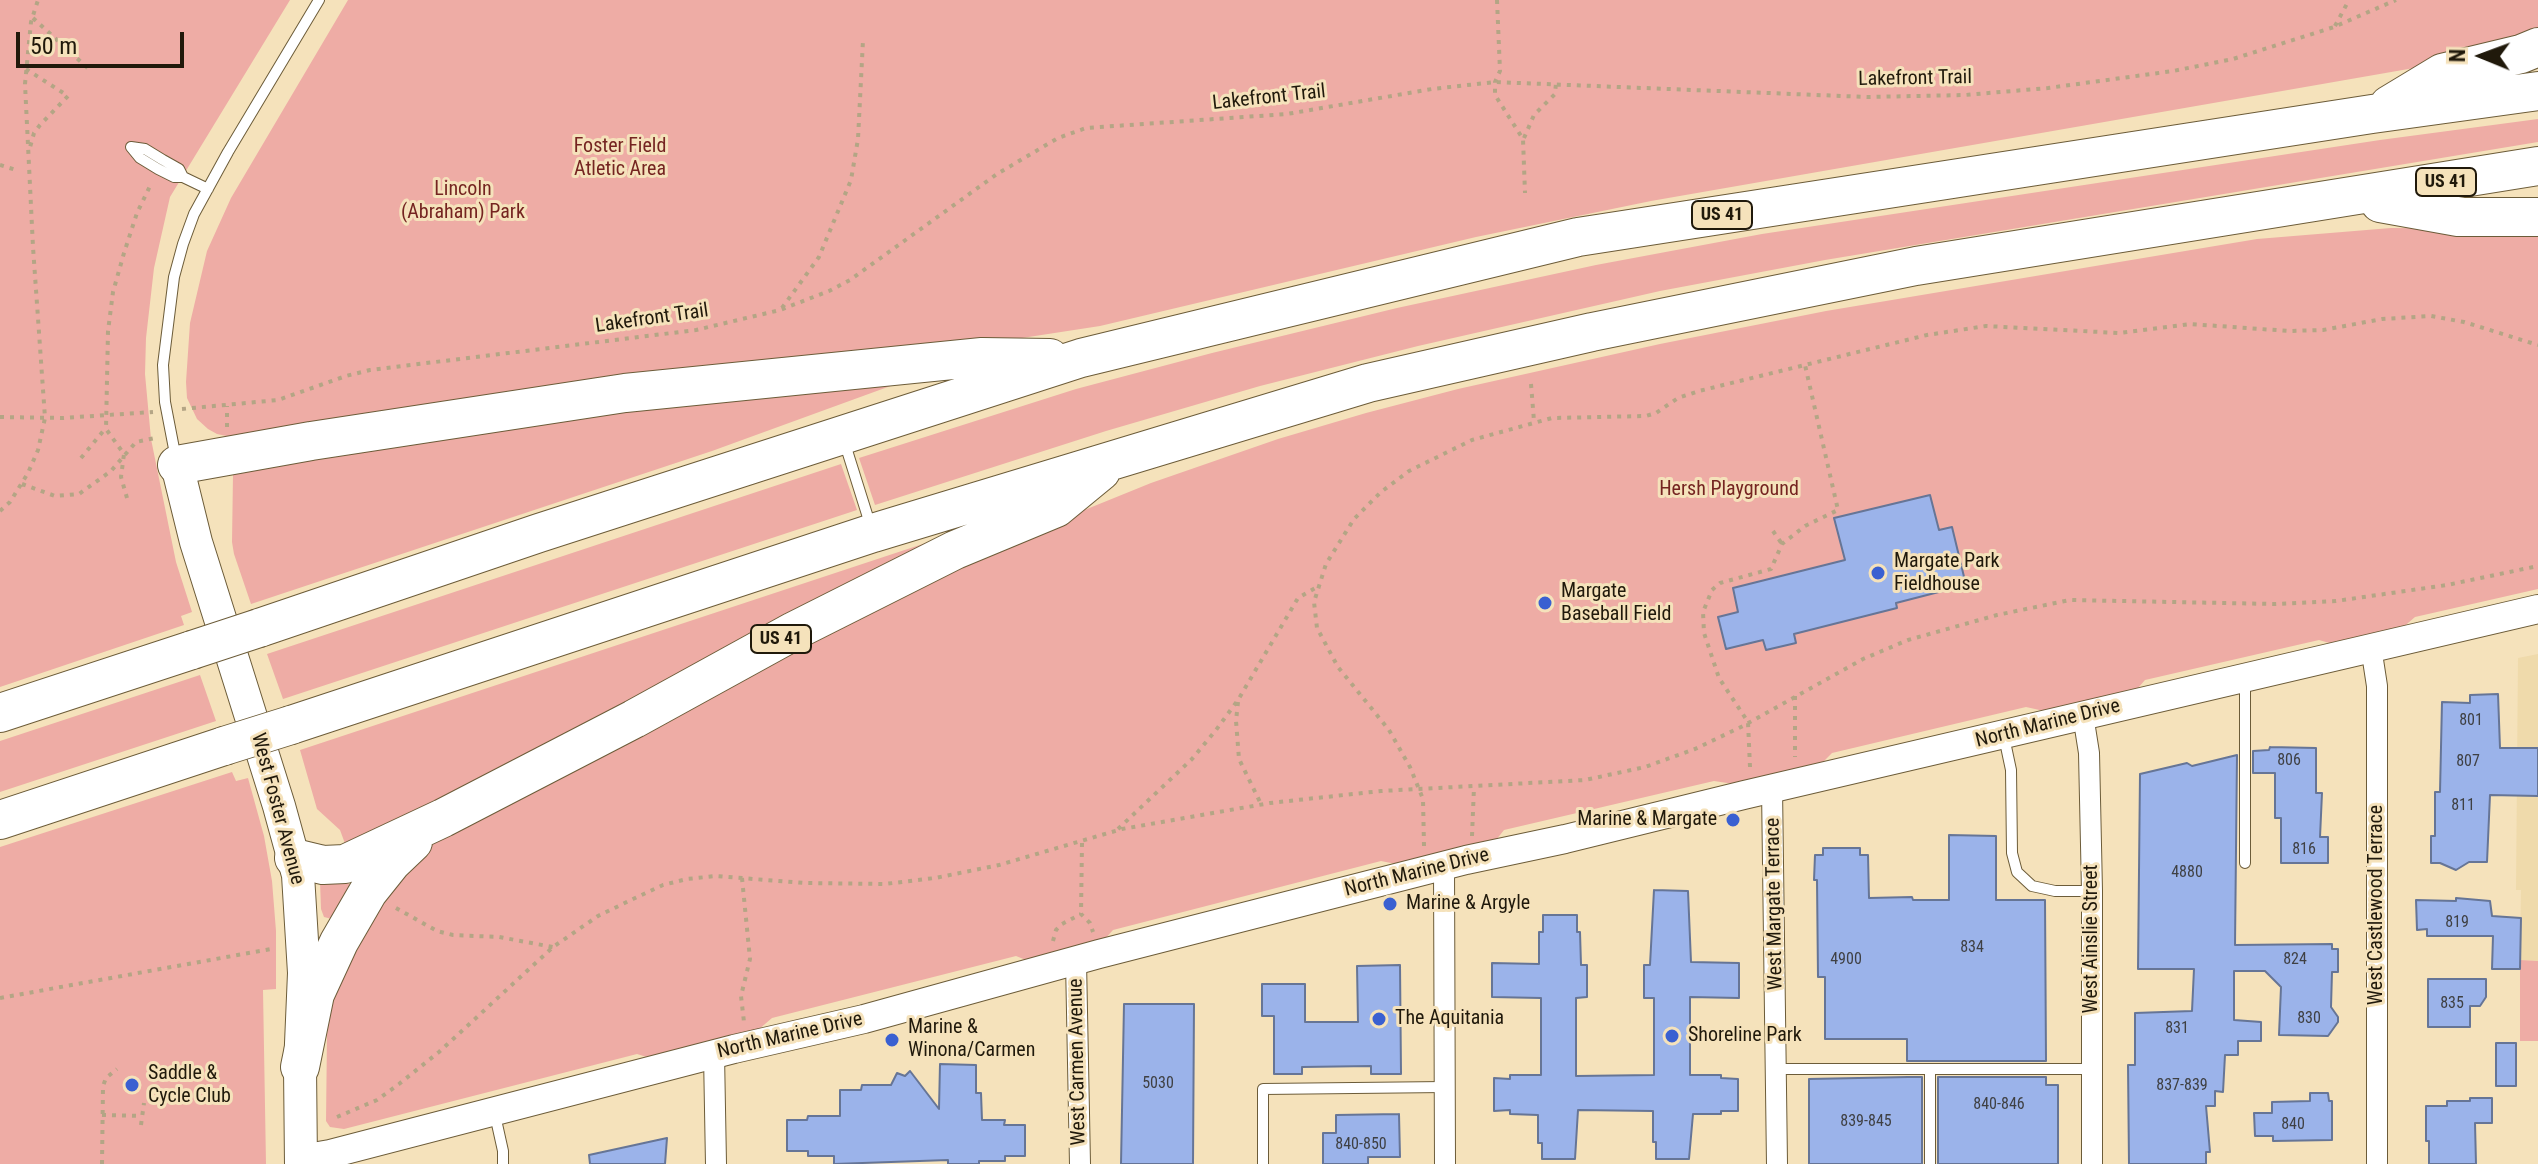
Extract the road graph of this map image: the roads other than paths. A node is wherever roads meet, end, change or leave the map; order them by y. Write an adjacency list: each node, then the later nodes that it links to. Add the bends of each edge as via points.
1 (319, 0): 7 (lane)
2 (2538, 47): 4 (highway, via 2442,73)
3 (2538, 91): 4 (highway, US 41)
4 (2372, 114): 10 (highway, US 41, via 1578,237)
5 (2538, 166): 8 (highway, US 41)
6 (183, 177): 7 (lane)
7 (208, 189): 12 (lane, via 183,244 169,309 163,365)
8 (2353, 198): 9 (highway, via 2458,217); 13 (highway, US 41, via 1916,266 1592,332 1368,383)
9 (2538, 217)
10 (1081, 358): 11 (highway); 12 (highway, US 41, via 982,357 625,393 297,443)
11 (842, 435): 14 (lane); 18 (highway, bridge)
12 (174, 451): 24 (main road, West Foster Avenue / US 41, via 196,542)
13 (1116, 459): 14 (highway); 22 (highway, US 41, via 1056,508 955,550 794,631)
14 (873, 533): 23 (highway, bridge)
15 (2538, 609): 16 (street, North Marine Drive)
16 (2371, 647): 17 (street, North Marine Drive); 45 (street, West Castlewood Terrace, via 2377,686)
17 (2245, 678): 19 (street, North Marine Drive); 25 (lane)
18 (0, 713)
19 (2083, 715): 20 (street, North Marine Drive); 27 (street, West Ainslie Street, via 2089,753)
20 (2004, 735): 21 (street, North Marine Drive); 27 (lane, via 2017,872 2032,886)
21 (1772, 788): 26 (street, North Marine Drive); 31 (street, West Margate Terrace)
22 (443, 818): 24 (highway, via 345,864); 30 (highway, US 41, via 392,862 346,929 315,994)
23 (0, 820)
24 (294, 858): 30 (main road, West Foster Avenue / US 41, via 303,926)
25 (2245, 863)
26 (1444, 865): 28 (street, North Marine Drive); 34 (street)
27 (2092, 891): 33 (street, West Ainslie Street)
28 (1086, 952): 29 (street, North Marine Drive, via 864,1019); 39 (street, West Carmen Avenue)
29 (714, 1054): 35 (street, North Marine Drive); 38 (street)
30 (300, 1067): 36 (main road, West Foster Avenue / US 41)
31 (1777, 1069): 32 (lane); 42 (street, West Margate Terrace)
32 (1930, 1069): 33 (lane); 43 (lane)
33 (2092, 1069): 44 (street, West Ainslie Street)
34 (1445, 1087): 40 (lane, via 1263,1089); 41 (street)
35 (494, 1113): 36 (street, North Marine Drive); 37 (lane)
36 (301, 1161)
37 (503, 1164)
38 (716, 1164)
39 (1080, 1164)
40 (1263, 1164)
41 (1445, 1164)
42 (1777, 1164)
43 (1930, 1164)
44 (2092, 1164)
45 (2377, 1164)

